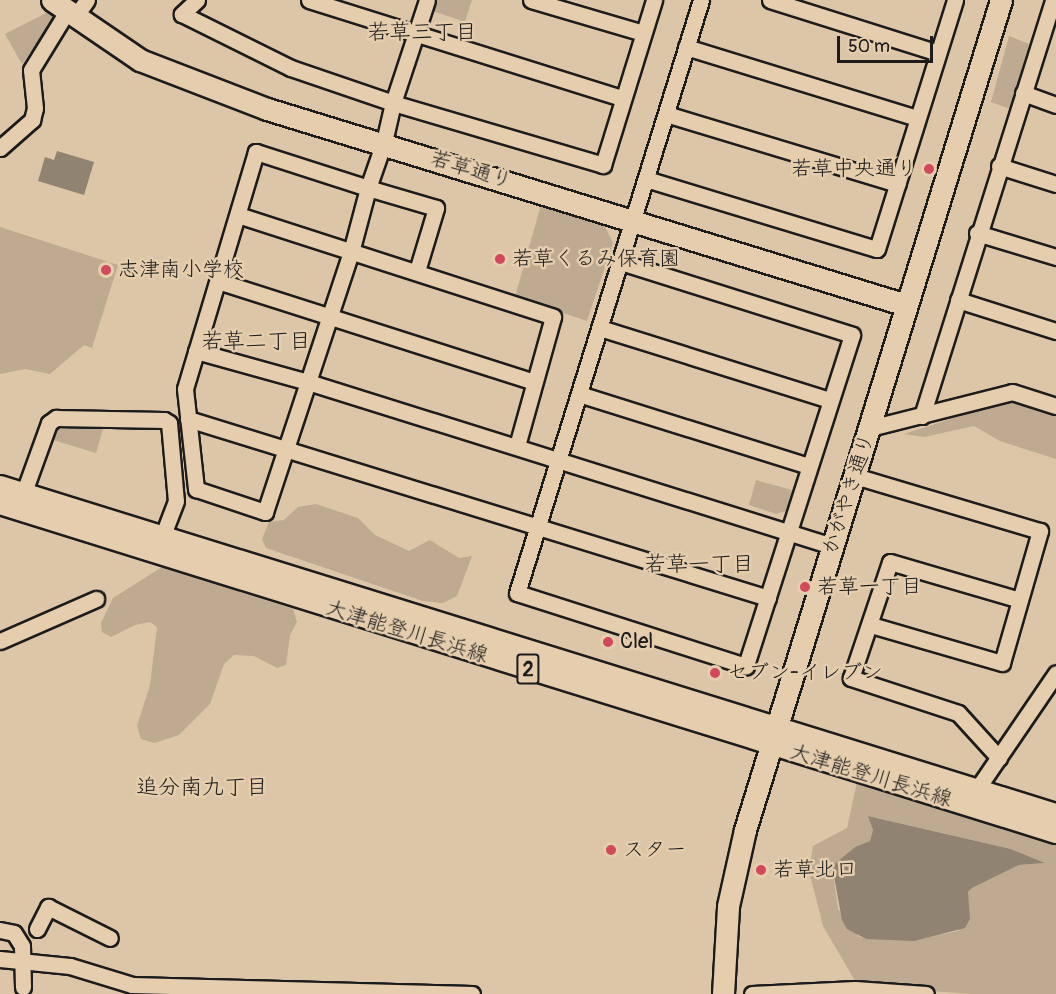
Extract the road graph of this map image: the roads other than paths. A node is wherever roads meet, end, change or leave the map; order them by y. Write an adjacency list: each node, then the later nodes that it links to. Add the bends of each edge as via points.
1 (87, 0): 12 (street)
2 (197, 0): 20 (street, via 182,14 291,68)
3 (309, 0): 15 (street)
4 (427, 0): 15 (street)
5 (531, 0): 14 (street)
6 (654, 0): 14 (street)
7 (701, 0): 16 (street)
8 (770, 0): 17 (street)
9 (955, 0): 17 (street)
10 (1001, 0): 40 (street, かがやき通り)
11 (1053, 0): 13 (street)
12 (64, 10): 24 (street, 若草通り, via 169,74 267,109); 25 (street, via 31,70 35,108 32,120)
13 (1050, 31): 18 (street)
14 (643, 33): 19 (street)
15 (415, 35): 19 (street); 20 (street)
16 (686, 47): 22 (street); 23 (street)
17 (938, 53): 23 (street)
18 (1023, 93): 21 (street); 26 (street)
19 (622, 98): 20 (street, via 603,165)
20 (393, 103): 24 (street)
21 (1056, 105)
22 (666, 114): 27 (street); 28 (street)
23 (917, 118): 28 (street)
24 (384, 142): 30 (street); 32 (street, 若草通り)
25 (0, 148)
26 (999, 166): 29 (street); 33 (street)
27 (645, 179): 28 (street, via 877,249); 32 (street)
28 (898, 184)
29 (1056, 184)
30 (368, 188): 31 (street, via 256,152); 34 (street); 37 (street, via 436,208)
31 (237, 215): 34 (street); 38 (street)
32 (633, 220): 36 (street); 40 (street, 若草通り)
33 (977, 233): 35 (street); 39 (street)
34 (351, 252): 37 (street); 41 (street)
35 (1056, 257)
36 (621, 262): 42 (street); 48 (street, via 852,335)
37 (417, 271): 45 (street, via 553,317)
38 (218, 281): 41 (street); 44 (street)
39 (958, 300): 43 (street); 50 (street)
40 (906, 305): 52 (street, かがやき通り)
41 (328, 315): 45 (street); 46 (street)
42 (600, 328): 47 (street); 48 (street)
43 (1056, 331)
44 (196, 351): 46 (street); 51 (street, via 186,389)
45 (532, 381): 53 (street)
46 (308, 382): 53 (street); 54 (street)
47 (579, 394): 55 (street); 56 (street)
48 (830, 400): 56 (street)
49 (1056, 406): 50 (street, via 1012,392)
50 (922, 416): 52 (street)
51 (188, 419): 54 (street); 54 (street, via 196,489 265,513)
52 (870, 428): 57 (street, かがやき通り)
53 (516, 446): 55 (street)
54 (288, 448): 60 (street)
55 (558, 461): 60 (street); 61 (street)
56 (809, 466): 61 (street)
57 (855, 476): 63 (street, かがやき通り); 66 (street, via 1040,531)
58 (0, 487): 59 (main road, 大津能登川長浜線 / 2)
59 (14, 502): 62 (main road, 大津能登川長浜線 / 2); 62 (street, via 49,423 56,418 164,420 169,423 176,501); 70 (main road, 大津能登川長浜線 / 2)
60 (537, 526): 64 (street); 64 (street, via 517,593 746,666)
61 (789, 532): 63 (street); 64 (street)
62 (162, 538): 70 (main road, 大津能登川長浜線 / 2)
63 (832, 546): 70 (street, かがやき通り)
64 (768, 598)
65 (96, 599): 68 (street)
66 (1020, 600): 67 (street, via 890,562); 67 (street, via 1002,663)
67 (871, 625): 71 (street, via 851,678 958,712)
68 (0, 641)
69 (1056, 674): 71 (street)
70 (773, 735): 72 (main road, 大津能登川長浜線 / 2); 73 (main road, 大津能登川長浜線 / 2); 81 (street, かがやき通り, via 730,897)
71 (999, 758): 72 (street)
72 (977, 789): 73 (main road, 大津能登川長浜線 / 2)
73 (1054, 815)
74 (38, 929): 76 (street, via 48,907)
75 (0, 930): 78 (street, via 19,939)
76 (110, 938)
77 (0, 960): 78 (street)
78 (23, 961): 79 (street); 80 (street, via 70,966 132,985)
79 (23, 987)
80 (472, 994)
81 (723, 994)
82 (752, 994): 83 (street, via 855,989)
83 (926, 994)

